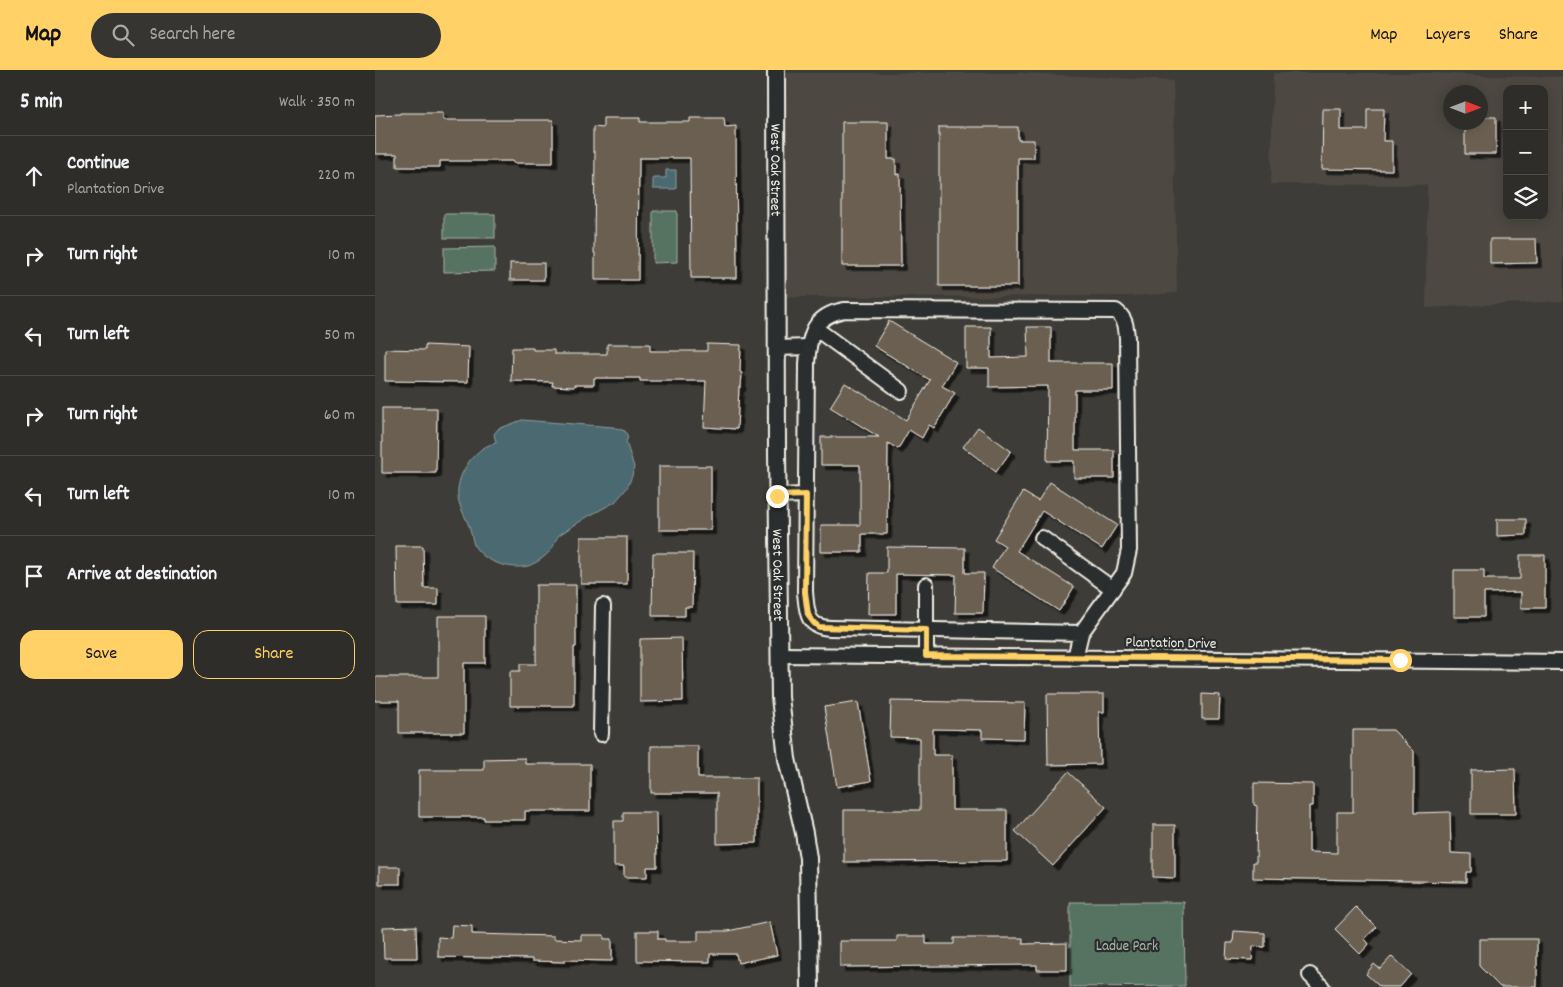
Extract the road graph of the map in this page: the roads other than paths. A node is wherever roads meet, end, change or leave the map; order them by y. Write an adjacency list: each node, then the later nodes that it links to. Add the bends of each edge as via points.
1 (776, 70): 4 (street, West Oak Street)
2 (815, 328): 3 (street); 5 (street); 10 (street, via 824,316 845,310 1116,311 1122,316 1127,338 1129,550 1124,573)
3 (809, 347): 4 (street); 6 (street)
4 (777, 348): 7 (street, West Oak Street)
5 (901, 391)
6 (806, 495): 7 (street); 12 (street, via 805,592 808,615 814,623 819,627)
7 (777, 496): 14 (street, West Oak Street)
8 (1041, 538): 10 (street)
9 (925, 584): 12 (street)
10 (1113, 588): 13 (street)
11 (603, 606): 18 (street)
12 (926, 630): 13 (street); 15 (street)
13 (1081, 633): 16 (street)
14 (779, 655): 15 (street, Plantation Drive); 20 (street, West Oak Street, via 785,744 808,858)
15 (926, 656): 16 (street, Plantation Drive)
16 (1075, 658): 17 (street, Plantation Drive)
17 (1563, 662)
18 (601, 734)
19 (1310, 975): 21 (street)
20 (810, 987)
21 (1322, 987)

